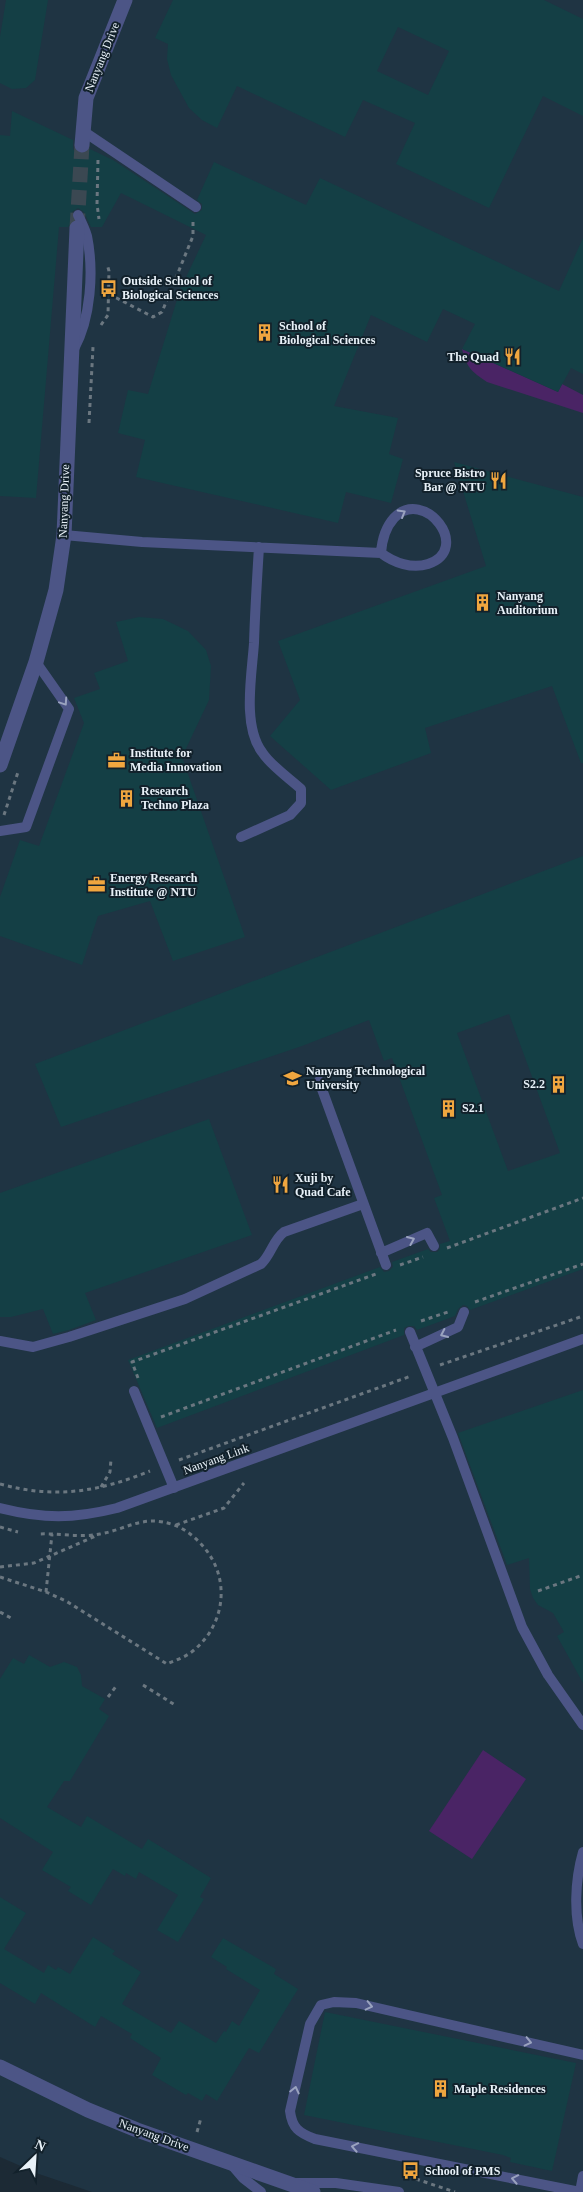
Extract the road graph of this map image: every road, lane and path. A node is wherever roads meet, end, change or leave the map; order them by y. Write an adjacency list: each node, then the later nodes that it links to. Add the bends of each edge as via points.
1 (125, 0): 2 (street, Nanyang Drive, via 86,98)
2 (82, 138): 5 (lane)
3 (99, 156): 4 (path)
4 (106, 161)
5 (196, 207)
6 (193, 220): 8 (path, via 193,236 162,312 153,317)
7 (77, 221): 9 (street, Nanyang Drive)
8 (109, 294)
9 (64, 535): 10 (lane); 12 (street, Nanyang Drive, via 56,590)
10 (259, 547): 11 (lane); 15 (lane, via 250,678 254,732 261,752 301,789 301,803 290,815)
11 (381, 553): 11 (lane, one-way to 11, via 388,524 410,508 430,514 439,523 448,544 439,559 415,566 399,563)
12 (36, 662): 13 (street, Nanyang Drive); 14 (lane, one-way to 14, via 69,709 26,827)
13 (0, 764)
14 (0, 831)
15 (241, 837)
16 (319, 1081): 18 (lane)
17 (583, 1198): 19 (path)
18 (363, 1204): 21 (lane); 33 (lane, via 284,1232 278,1236 261,1264 185,1300 33,1347)
19 (445, 1249)
20 (431, 1251): 21 (lane, one-way to 20, via 427,1233); 23 (path)
21 (381, 1252): 23 (lane)
22 (583, 1264): 25 (path)
23 (391, 1266)
24 (378, 1273): 36 (path, via 132,1362)
25 (471, 1304)
26 (452, 1310): 29 (path)
27 (464, 1312): 34 (lane, one-way to 34, via 458,1327)
28 (583, 1316): 35 (path)
29 (417, 1323)
30 (399, 1330): 38 (path)
31 (410, 1332): 34 (lane)
32 (583, 1339): 37 (lane, Nanyang Link)
33 (0, 1341)
34 (415, 1347): 35 (lane)
35 (424, 1371): 37 (lane); 40 (path)
36 (138, 1389): 40 (lane)
37 (434, 1393): 44 (lane, Nanyang Link); 64 (lane, via 522,1627 548,1675)
38 (155, 1420)
39 (111, 1459): 43 (path, via 110,1472)
40 (164, 1465): 43 (path); 44 (lane)
41 (244, 1483): 46 (path, via 224,1508)
42 (0, 1484): 43 (path, via 28,1491 62,1493)
43 (100, 1488)
44 (174, 1488): 45 (lane, Nanyang Link, via 87,1516 42,1517)
45 (0, 1508)
46 (175, 1525): 51 (path, via 146,1520); 57 (path, via 200,1542 208,1552 217,1567 222,1596 216,1622 193,1651 182,1658 167,1664)
47 (0, 1527): 48 (path)
48 (18, 1532)
49 (38, 1534): 50 (path)
50 (52, 1534): 51 (path); 52 (path)
51 (100, 1534): 52 (path)
52 (51, 1557): 53 (path, via 34,1563); 57 (path)
53 (0, 1567)
54 (583, 1575): 56 (path)
55 (0, 1577): 57 (path)
56 (538, 1591)
57 (46, 1592)
58 (0, 1612): 59 (path)
59 (11, 1618)
60 (117, 1685): 62 (path)
61 (143, 1685): 63 (path)
62 (108, 1697)
63 (175, 1705)
64 (583, 1725)
65 (583, 1852): 66 (lane, via 577,1892 578,1930)
66 (583, 1944)
67 (583, 2055): 79 (lane, one-way to 67, via 315,2139 302,2134 291,2122 290,2110 310,2024 321,2005 334,2002 356,2003)
68 (0, 2067): 71 (street, Nanyang Drive, via 88,2110)
69 (201, 2118): 70 (path)
70 (197, 2133)
71 (230, 2162): 74 (street, Nanyang Drive); 75 (lane)
72 (583, 2176): 79 (lane)
73 (416, 2179): 78 (path)
74 (289, 2183): 76 (street, Nanyang Drive); 77 (lane, via 336,2183)
75 (261, 2192)
76 (313, 2192)
77 (399, 2192)
78 (455, 2192)
79 (580, 2192)

